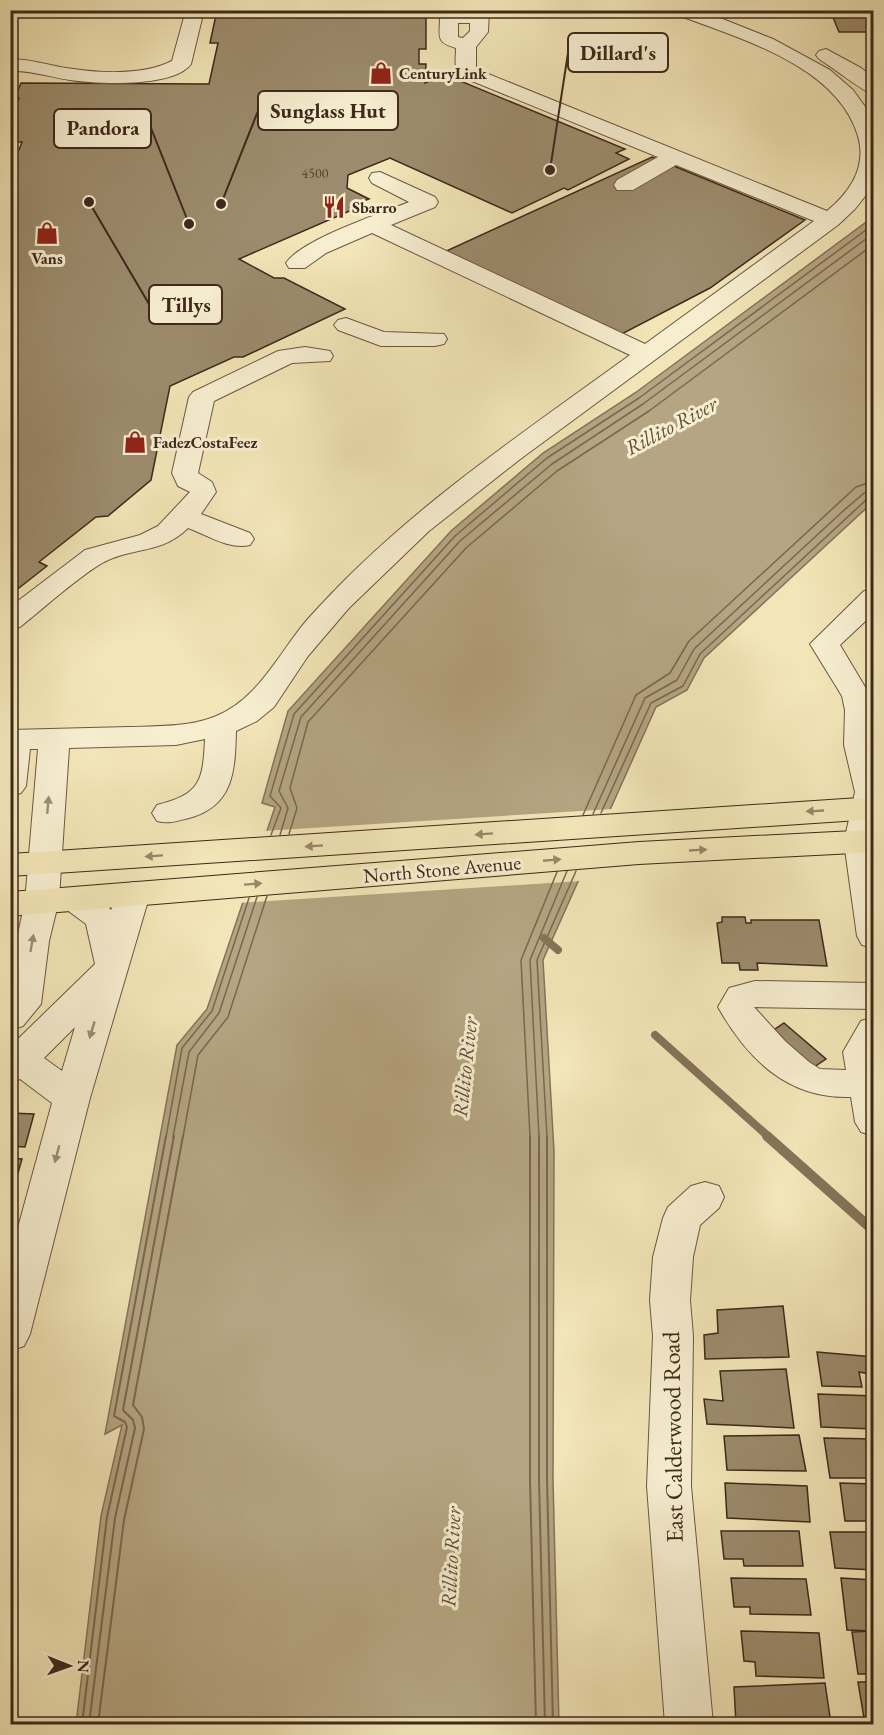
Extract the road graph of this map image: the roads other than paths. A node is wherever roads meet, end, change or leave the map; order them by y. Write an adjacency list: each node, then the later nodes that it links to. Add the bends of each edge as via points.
1 (195, 10): 6 (street, via 181,64 155,74 74,75 28,63)
2 (682, 10): 5 (street, via 743,28)
3 (480, 14): 4 (street, via 480,32); 4 (street, via 449,17 449,40)
4 (466, 45): 9 (street, via 465,69 469,73)
5 (781, 50): 7 (street, via 814,47); 8 (street, via 838,87 865,117)
6 (10, 65)
7 (873, 89)
8 (872, 132): 12 (street, via 872,158 866,179 850,202)
9 (674, 157): 11 (street); 12 (street)
10 (380, 178): 13 (street, via 427,202)
11 (625, 185)
12 (830, 220): 17 (street)
13 (372, 225): 14 (street, via 318,248); 17 (street)
14 (297, 263)
15 (346, 325): 16 (street, via 381,339)
16 (435, 339)
17 (648, 354): 24 (street, via 410,533 364,575 314,630 263,700)
18 (321, 356): 19 (street, via 287,356 202,397 185,476 190,483 203,488)
19 (185, 517): 20 (street); 22 (street, via 160,538 89,559)
20 (240, 539)
21 (873, 597): 23 (street, via 825,644)
22 (10, 621)
23 (867, 708): 27 (street)
24 (221, 726): 25 (street, via 177,735); 30 (street, via 219,773 213,789 199,803)
25 (54, 739): 26 (street); 33 (street, one-way to 25)
26 (13, 740): 28 (street)
27 (866, 743): 29 (street)
28 (10, 786)
29 (870, 808): 31 (main road, North Stone Avenue, one-way to 31); 32 (street)
30 (168, 813)
31 (643, 838): 32 (main road, North Stone Avenue, one-way to 32); 33 (main road, North Stone Avenue, one-way to 33, via 213,853); 35 (main road, North Stone Avenue, one-way to 31)
32 (867, 842): 38 (street)
33 (45, 864): 34 (main road, North Stone Avenue); 37 (street)
34 (10, 865)
35 (133, 894): 36 (main road, North Stone Avenue); 39 (street)
36 (75, 899): 37 (main road, North Stone Avenue); 39 (street, via 90,905 108,932)
37 (26, 903): 41 (street, one-way to 37, via 23,1004 32,941)
38 (873, 936)
39 (110, 969): 43 (street); 45 (street, one-way to 45)
40 (873, 996): 44 (street, via 755,994 741,997 736,1007 742,1020 802,1075 815,1082)
41 (10, 1017)
42 (873, 1030): 44 (street, via 861,1052)
43 (14, 1060): 45 (street)
44 (870, 1083): 46 (street)
45 (72, 1098): 48 (street, one-way to 48)
46 (873, 1122)
47 (705, 1197): 49 (street, East Calderwood Road, via 682,1218 673,1257 670,1300 673,1336 669,1486)
48 (10, 1334)
49 (689, 1725)

